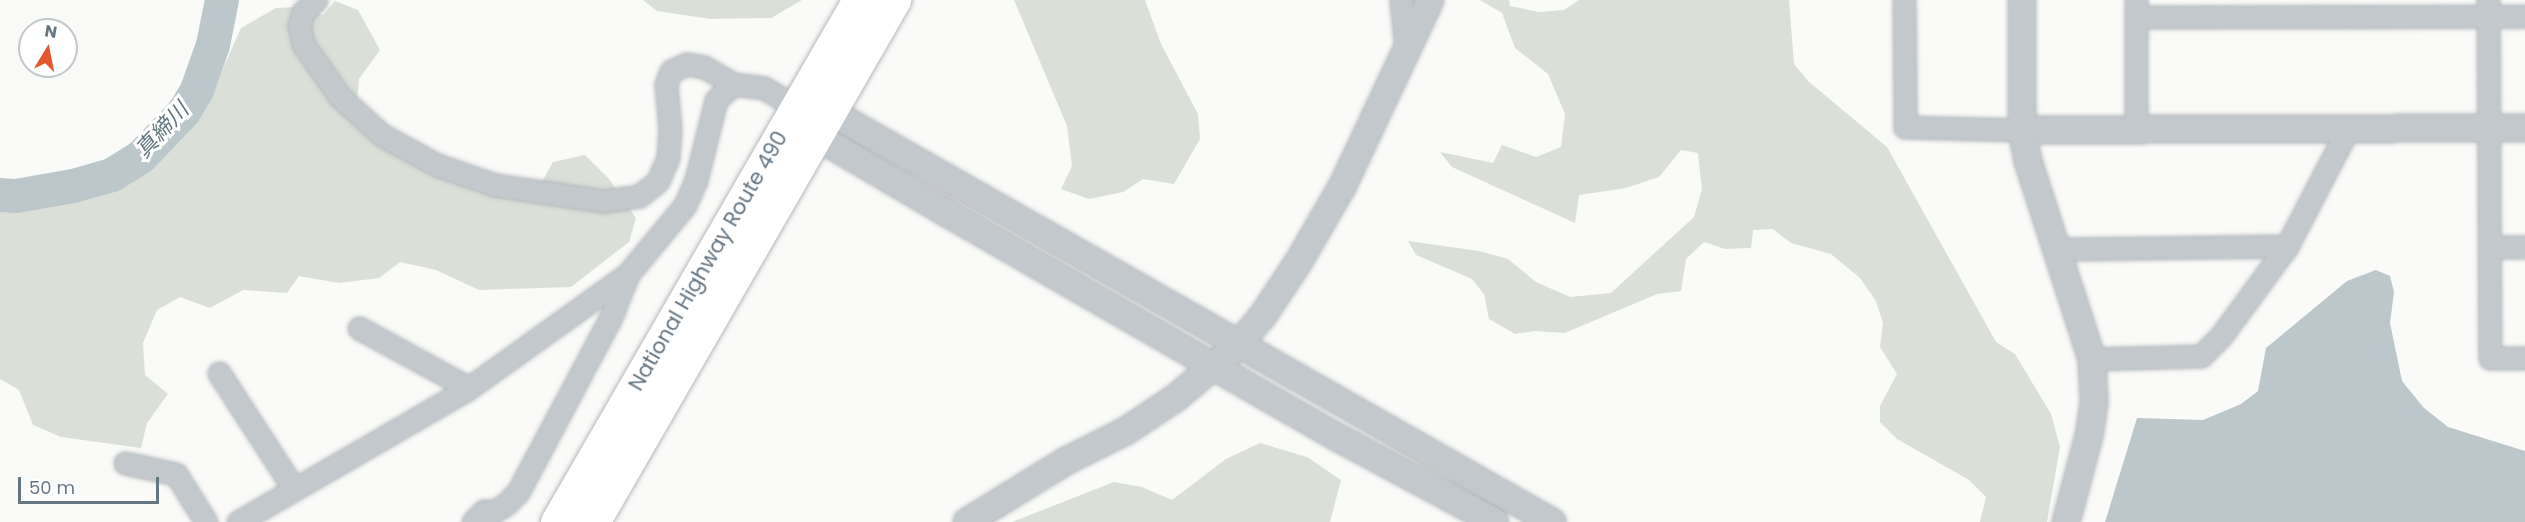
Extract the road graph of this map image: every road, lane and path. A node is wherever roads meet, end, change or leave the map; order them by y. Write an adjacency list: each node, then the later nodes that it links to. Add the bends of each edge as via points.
1 (316, 0): 12 (street, via 303,12 299,25 303,44 340,97 382,135 437,165 495,185 604,201 639,196 658,181 668,157 666,84 671,71 687,64 704,67)
2 (859, 0): 13 (highway, National Highway Route 490)
3 (894, 0): 14 (highway, National Highway Route 490)
4 (1401, 0): 11 (street)
5 (1430, 0): 11 (street)
6 (1904, 0): 19 (street, via 1905,127)
7 (2022, 0): 19 (street)
8 (2136, 8): 9 (street); 17 (street)
9 (2488, 8): 10 (street); 15 (street)
10 (2525, 15)
11 (1406, 51): 26 (street, via 1343,185 1293,270)
12 (733, 84): 13 (street, via 764,88); 24 (street, via 716,100 696,180 685,205)
13 (796, 107): 14 (street); 37 (highway, National Highway Route 490)
14 (823, 123): 26 (street); 29 (street); 38 (highway, National Highway Route 490)
15 (2488, 128): 16 (street); 18 (street); 21 (street)
16 (2525, 128)
17 (2136, 129): 18 (street); 19 (street)
18 (2348, 129): 20 (street)
19 (2022, 130): 23 (street)
20 (2287, 246): 23 (street); 28 (street, via 2221,336 2201,356)
21 (2489, 247): 22 (street); 27 (street, via 2490,358)
22 (2525, 247)
23 (2057, 249): 28 (street)
24 (628, 274): 31 (street); 36 (street, via 611,317 518,492)
25 (359, 328): 31 (street)
26 (1239, 344): 29 (street); 41 (street)
27 (2525, 358)
28 (2092, 359): 42 (street, via 2094,402 2090,432)
29 (1216, 367): 39 (street, via 1126,431 1066,461); 40 (street)
30 (219, 373): 33 (street)
31 (469, 388): 33 (street)
32 (125, 463): 34 (street, via 176,474)
33 (294, 489): 35 (street)
34 (206, 522)
35 (238, 522)
36 (473, 522)
37 (557, 522)
38 (593, 522)
39 (967, 522)
40 (1495, 522)
41 (1552, 522)
42 (2066, 522)

